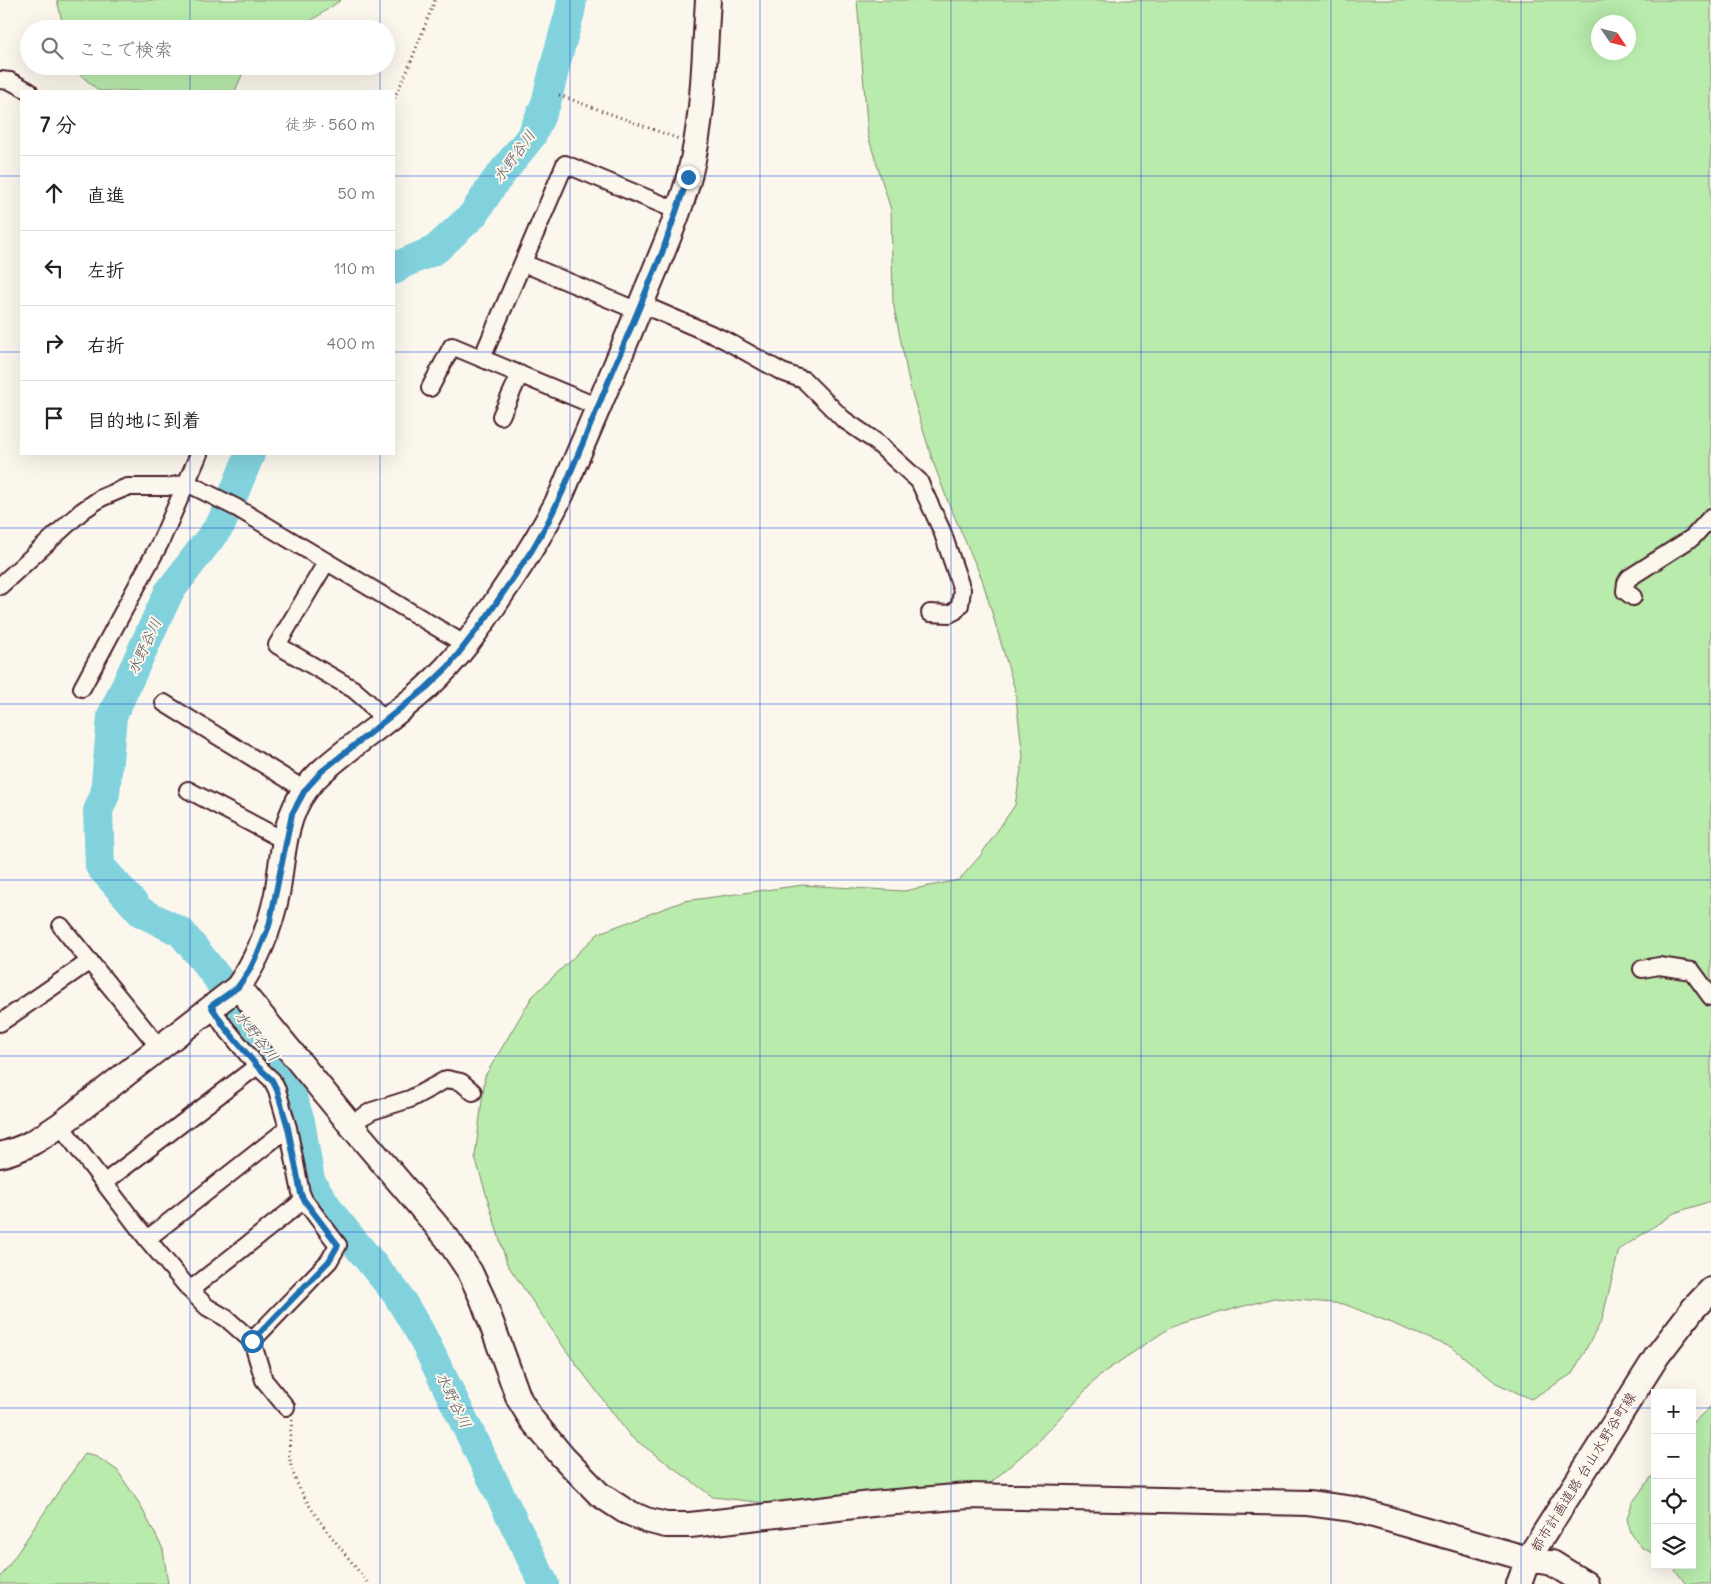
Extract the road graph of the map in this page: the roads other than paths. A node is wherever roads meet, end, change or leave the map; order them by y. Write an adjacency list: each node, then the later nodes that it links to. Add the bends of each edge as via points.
1 (708, 0): 4 (street, via 702,104 696,146)
2 (0, 80): 3 (street, via 10,81)
3 (27, 90)
4 (678, 211): 5 (street, via 565,164); 6 (street)
5 (523, 263): 6 (street); 7 (street)
6 (640, 307): 10 (street); 18 (street, via 724,340 782,372 804,380 843,419 875,441 919,481 942,531 962,590 960,605 955,611 949,614)
7 (482, 358): 8 (street); 9 (street, via 452,346)
8 (520, 374): 10 (street); 11 (street)
9 (430, 388)
10 (598, 407): 19 (street, via 547,524)
11 (501, 416)
12 (199, 455): 13 (street)
13 (187, 483): 15 (street); 16 (street, via 167,487 127,487 101,498 82,511); 20 (street, via 160,543)
14 (1711, 517): 17 (street, via 1693,538 1630,578 1625,591)
15 (326, 561): 19 (street); 22 (street, via 278,645 353,689)
16 (0, 586)
17 (1632, 597)
18 (930, 613)
19 (466, 645): 22 (street, via 426,688)
20 (82, 688)
21 (164, 703): 24 (street)
22 (384, 721): 24 (street, via 322,771)
23 (188, 790): 25 (street)
24 (305, 790): 25 (street, via 292,814)
25 (285, 841): 29 (street, via 269,926 249,971)
26 (61, 926): 27 (street)
27 (90, 961): 31 (street); 32 (street)
28 (1642, 969): 30 (street, via 1658,966 1692,971)
29 (225, 996): 32 (street); 33 (street, via 224,1026); 35 (street)
30 (1711, 997)
31 (0, 1023)
32 (159, 1047): 36 (street)
33 (257, 1066): 37 (street, via 272,1080 277,1090); 39 (street)
34 (473, 1092): 35 (street, via 461,1082 447,1079 410,1099 372,1111)
35 (350, 1124): 46 (street, via 447,1238 470,1272 519,1399 532,1420 600,1494 646,1520 666,1525 690,1525 968,1496 1308,1503 1353,1509)
36 (60, 1125): 38 (street, via 34,1143); 39 (street)
37 (288, 1128): 40 (street); 41 (street)
38 (0, 1155)
39 (105, 1182): 41 (street)
40 (304, 1200): 42 (street); 44 (street, via 338,1245 329,1261)
41 (147, 1239): 42 (street)
42 (190, 1290): 44 (street)
43 (1711, 1290): 46 (street, 都市計画道路 台山水野谷町線, via 1657,1356)
44 (252, 1341): 45 (street, via 264,1380)
45 (286, 1407)
46 (1528, 1559): 47 (street, 都市計画道路 台山水野谷町線); 48 (street, via 1552,1563)
47 (1519, 1584)
48 (1586, 1584)

